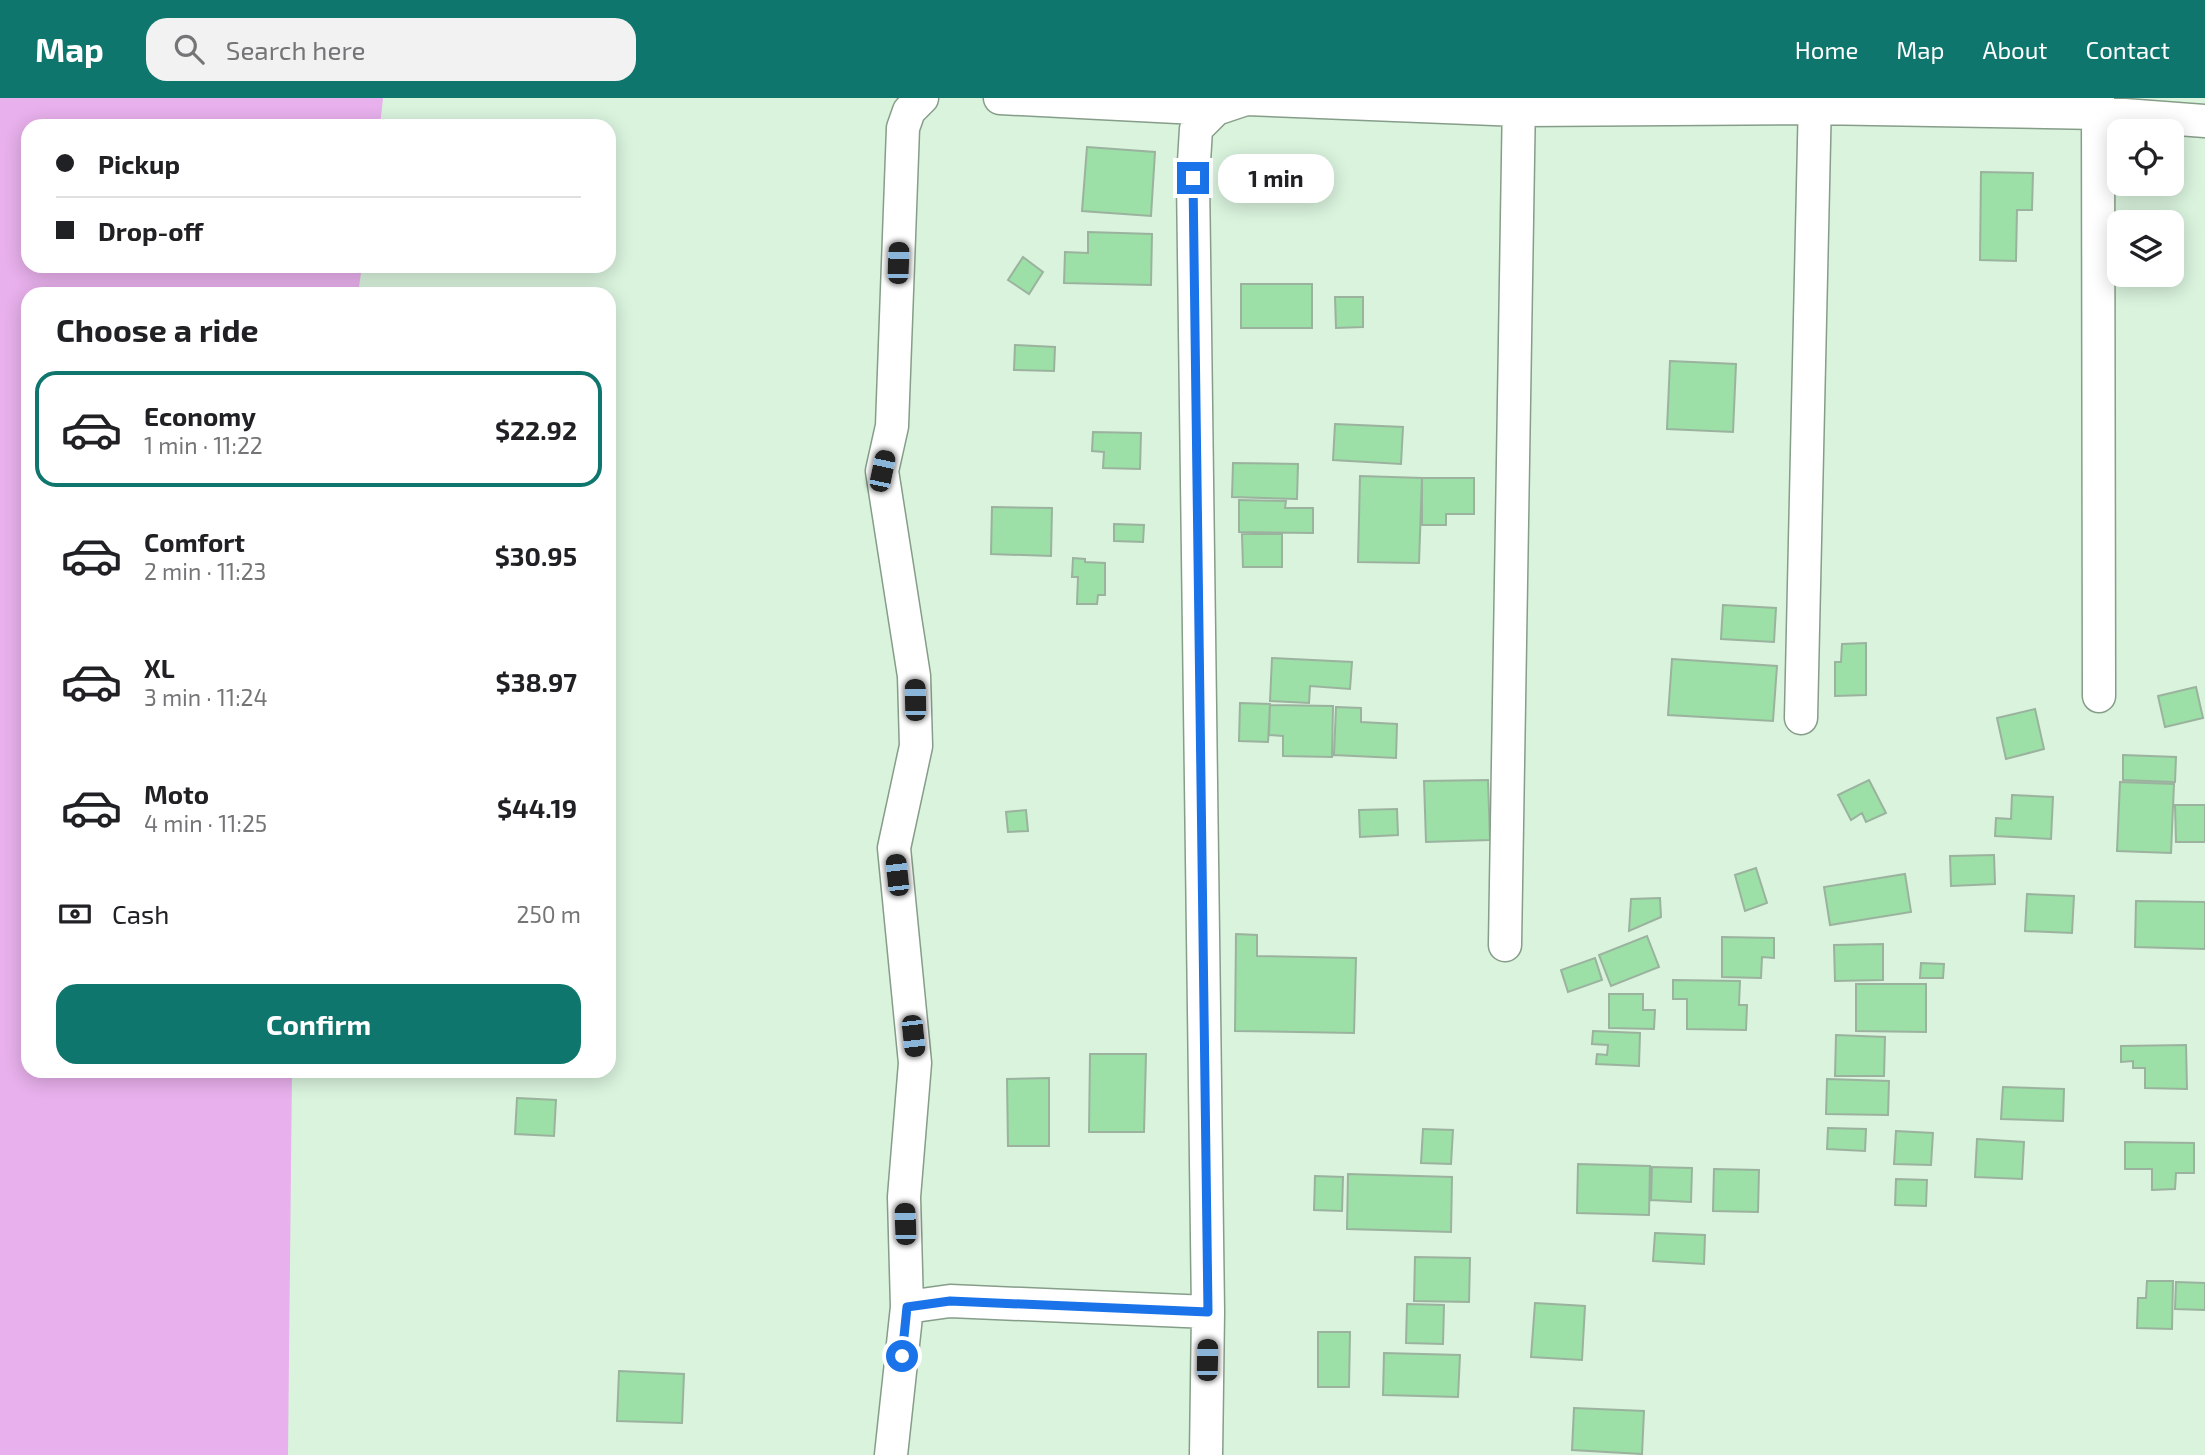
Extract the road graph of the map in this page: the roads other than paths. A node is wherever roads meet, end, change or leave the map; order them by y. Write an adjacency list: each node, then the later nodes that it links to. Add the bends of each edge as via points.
1 (922, 98): 11 (street, via 909,111 903,128 892,426 882,471 914,676 916,746 894,848 915,1063 904,1197)
2 (1000, 98): 4 (street)
3 (1815, 103): 5 (street); 6 (street); 9 (street)
4 (1215, 104): 5 (street, via 1246,99); 12 (street, via 1196,128 1193,178)
5 (1519, 104): 10 (street)
6 (2098, 105): 7 (street); 8 (street)
7 (2205, 121)
8 (2099, 696)
9 (1801, 718)
10 (1505, 945)
11 (907, 1307): 12 (street, via 950,1301); 13 (street)
12 (1208, 1312): 14 (street)
13 (891, 1455)
14 (1206, 1455)

